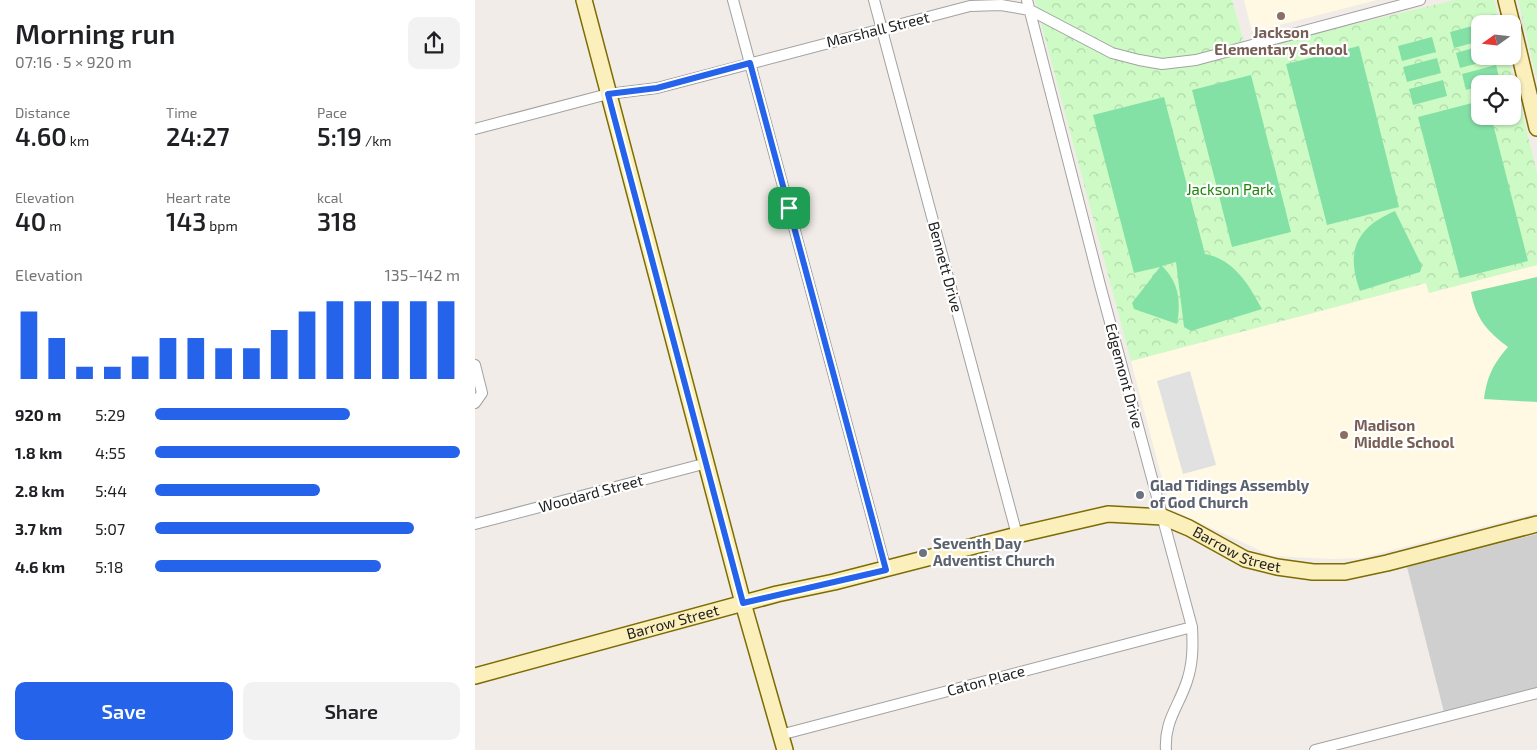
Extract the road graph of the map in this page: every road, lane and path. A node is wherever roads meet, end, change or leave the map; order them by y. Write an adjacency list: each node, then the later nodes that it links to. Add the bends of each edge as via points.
1 (584, 0): 11 (main road)
2 (733, 0): 10 (street)
3 (874, 0): 8 (street, Bennett Drive)
4 (1420, 0): 6 (street, Marshall Street, via 1196,60 1162,64 1112,53)
5 (1506, 0): 7 (main road)
6 (1028, 5): 8 (street, Marshall Street, via 970,6); 17 (street, Edgemont Drive)
7 (1510, 15)
8 (882, 29): 10 (street, Marshall Street); 20 (street, Bennett Drive)
9 (1521, 62): 12 (main road)
10 (750, 63): 11 (street, Marshall Street, via 657,88); 21 (street)
11 (608, 94): 13 (street, Marshall Street); 16 (main road)
12 (1537, 128)
13 (475, 129)
14 (475, 365): 15 (street, via 481,393)
15 (475, 402)
16 (707, 463): 18 (street, Woodard Street); 22 (main road)
17 (1163, 517): 19 (main road, Barrow Street, via 1245,559 1313,572 1345,572); 20 (main road, Barrow Street, via 1108,514); 23 (street, Edgemont Drive)
18 (475, 524)
19 (1537, 524)
20 (1017, 535): 21 (main road, Barrow Street)
21 (886, 570): 22 (main road, Barrow Street)
22 (743, 603): 24 (main road, Barrow Street); 26 (main road)
23 (1192, 627): 26 (street, Caton Place); 28 (street, Edgemont Drive, via 1192,663 1167,729)
24 (475, 676)
25 (1537, 693): 29 (street)
26 (780, 735): 27 (main road)
27 (785, 750)
28 (1166, 750)
29 (1315, 750)

